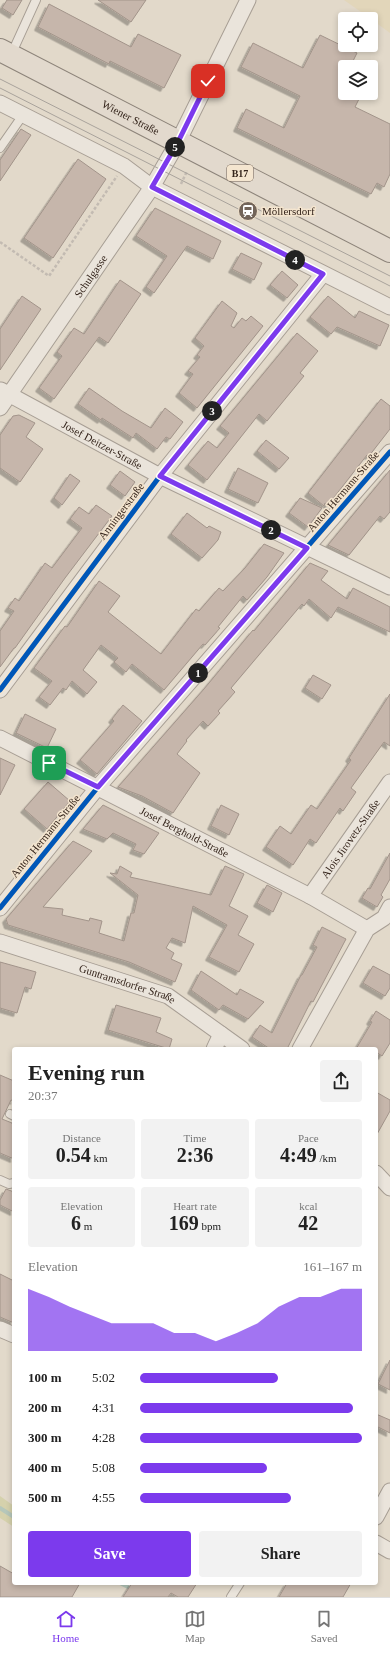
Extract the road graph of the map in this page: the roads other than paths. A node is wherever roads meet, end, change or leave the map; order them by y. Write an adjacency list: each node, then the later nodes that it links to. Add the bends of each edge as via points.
1 (36, 0): 3 (lane)
2 (248, 0): 6 (street, Schulgasse)
3 (5, 53): 6 (main road, Wiener Straße / B17)
4 (0, 103): 5 (street)
5 (23, 115): 7 (lane); 8 (street, via 124,166)
6 (178, 142): 8 (street, Schulgasse); 9 (main road, Wiener Straße / B17)
7 (0, 148)
8 (152, 187): 10 (street); 12 (street, Schulgasse)
9 (390, 251)
10 (323, 274): 11 (street); 15 (street, Anningerstraße)
11 (390, 308)
12 (5, 392): 13 (street, Schulgasse); 15 (street, Josef Deitzer-Straße)
13 (0, 408)
14 (390, 452): 16 (street, Anton Hermann-Straße)
15 (160, 476): 16 (street, Josef Deitzer-Straße); 18 (street, Anningerstraße)
16 (307, 548): 17 (street, Josef Deitzer-Straße); 21 (street, Anton Hermann-Straße)
17 (390, 587)
18 (0, 690)
19 (0, 738): 21 (street, Josef Berghold-Straße)
20 (390, 782): 22 (street, Alois Jirovetz-Straße)
21 (98, 787): 22 (street, Josef Berghold-Straße); 24 (street, Anton Hermann-Straße)
22 (310, 896): 25 (street, Josef Berghold-Straße)
23 (390, 907): 25 (street, via 384,918)
24 (0, 908)
25 (367, 928): 30 (street)
26 (0, 942): 27 (street, Guntramsdorfer Straße, via 168,996)
27 (221, 1034): 28 (street); 29 (street, Guntramsdorfer Straße)
28 (215, 1047)
29 (239, 1047)
30 (301, 1047)
31 (378, 1177): 34 (street)
32 (0, 1180): 33 (lane)
33 (12, 1183)
34 (390, 1188)
35 (0, 1329): 36 (street)
36 (12, 1334)
37 (390, 1491): 38 (street)
38 (378, 1513)
39 (378, 1544): 40 (street)
40 (390, 1551)
41 (239, 1585): 42 (lane)
42 (231, 1597)

